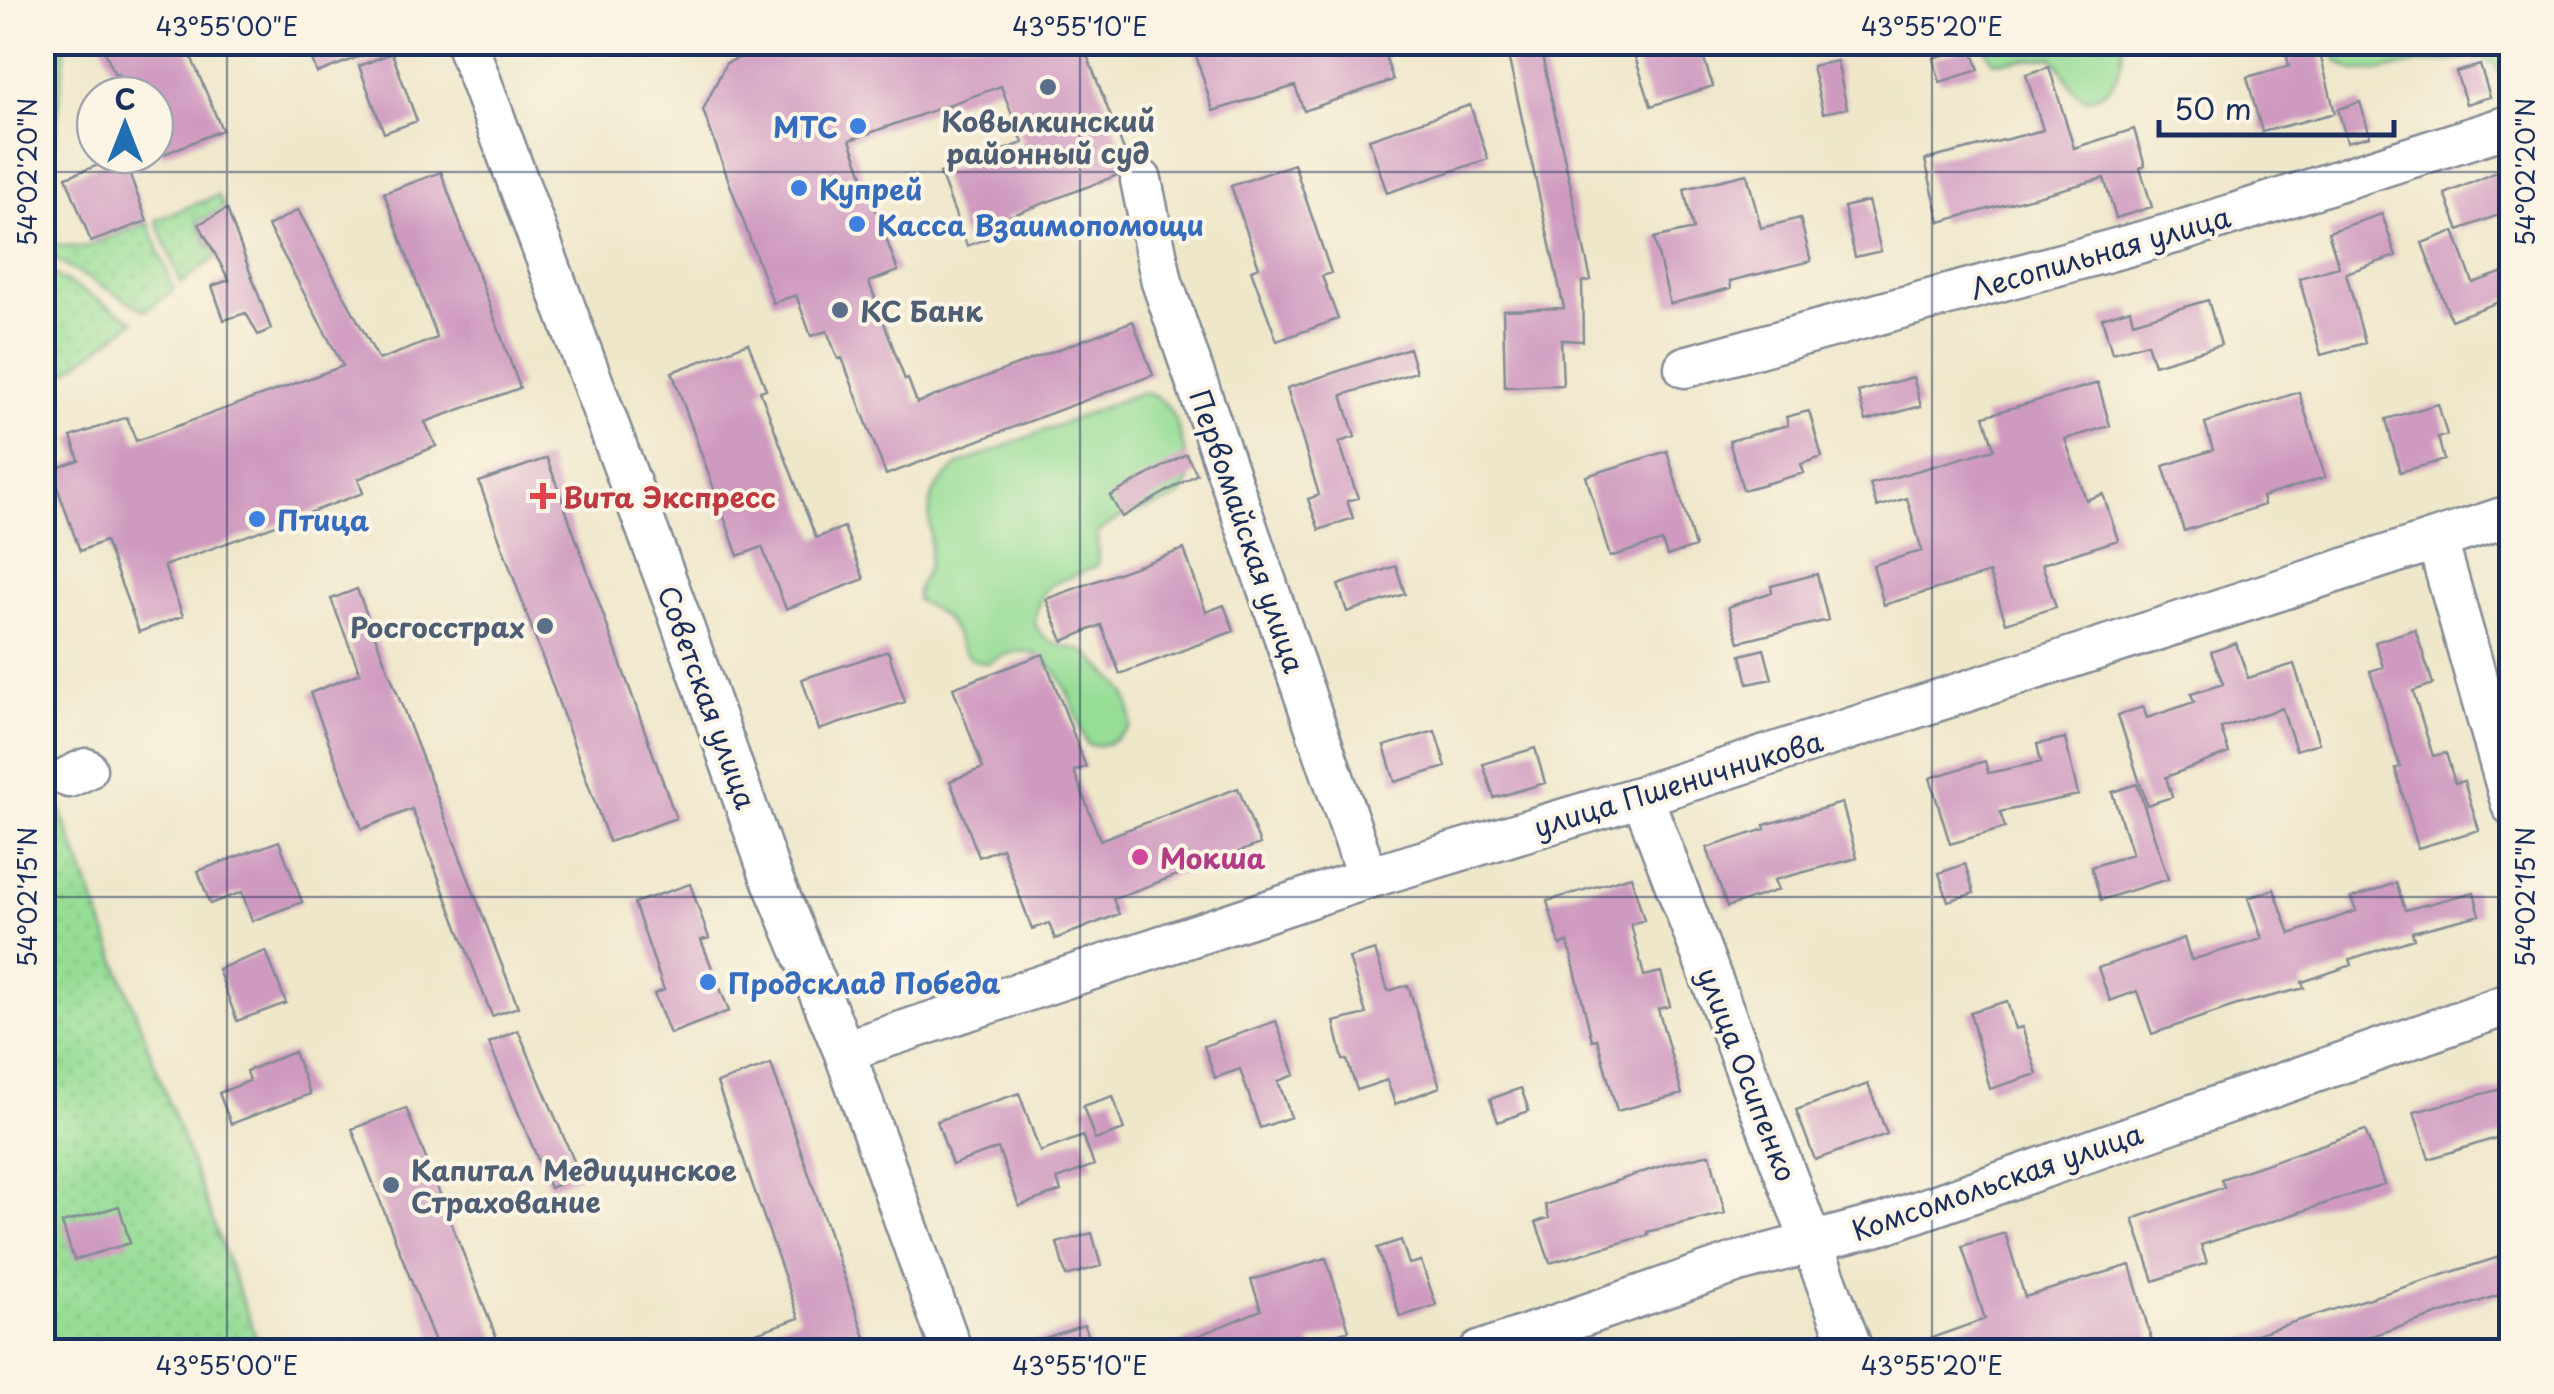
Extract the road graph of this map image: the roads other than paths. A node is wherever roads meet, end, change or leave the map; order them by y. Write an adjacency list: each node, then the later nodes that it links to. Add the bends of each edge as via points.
1 (466, 42): 11 (street, Советская улица, via 770,874)
2 (2512, 125): 4 (street, Лесопильная улица, via 2178,232)
3 (1142, 180): 9 (street, Первомайская улица, via 1162,282)
4 (1685, 367)
5 (2512, 514): 6 (street, улица Пшеничникова)
6 (2437, 540): 7 (street, улица Пшеничникова); 8 (street)
7 (1642, 796): 9 (street, улица Пшеничникова); 12 (street, улица Осипенко)
8 (2512, 806)
9 (1368, 878): 11 (street, улица Пшеничникова)
10 (2512, 1002): 12 (street, Комсомольская улица, via 1882,1224)
11 (844, 1052): 13 (street, Советская улица)
12 (1811, 1241): 14 (street, Комсомольская улица); 15 (street, улица Осипенко)
13 (952, 1352)
14 (1479, 1352)
15 (1853, 1352)

